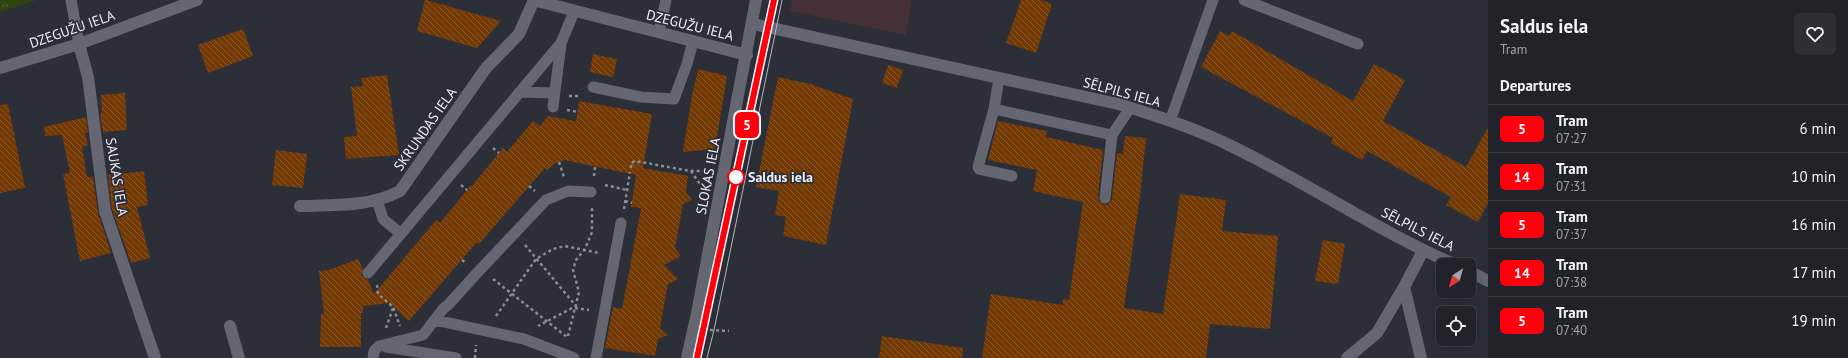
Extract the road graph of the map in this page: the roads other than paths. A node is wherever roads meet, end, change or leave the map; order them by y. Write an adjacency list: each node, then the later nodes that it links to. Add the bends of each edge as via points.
1 (71, 0): 13 (lane)
2 (197, 0): 13 (street, DZEGUŽU IELA)
3 (534, 0): 8 (street, DZEGUŽU IELA); 29 (street, SKRUNDAS IELA, via 519,34 486,68 400,191)
4 (666, 0): 10 (lane)
5 (756, 0): 9 (street, SLOKAS IELA)
6 (1213, 0): 24 (lane)
7 (1244, 0): 14 (lane)
8 (574, 12): 10 (street, DZEGUŽU IELA); 12 (lane)
9 (753, 24): 15 (street, SLOKAS IELA); 17 (street, SĒLPILS IELA)
10 (659, 32): 11 (street, DZEGUŽU IELA)
11 (693, 41): 15 (street, DZEGUŽU IELA); 18 (lane, via 674,98 641,97)
12 (561, 43): 19 (lane); 20 (lane)
13 (79, 44): 16 (street, DZEGUŽU IELA); 45 (street, SAUKAS IELA, via 88,77 105,211)
14 (1358, 44)
15 (747, 55): 50 (street, SLOKAS IELA)
16 (0, 68)
17 (999, 78): 22 (street, SĒLPILS IELA); 23 (lane)
18 (593, 88)
19 (520, 92): 20 (lane); 32 (lane)
20 (554, 93): 21 (lane)
21 (553, 107)
22 (1130, 108): 24 (street, SĒLPILS IELA); 25 (lane)
23 (994, 110): 25 (lane); 26 (lane, via 979,169)
24 (1170, 121): 33 (street, SĒLPILS IELA, via 1226,144)
25 (1112, 135): 28 (lane)
26 (1012, 176)
27 (591, 192): 39 (lane, via 568,191 557,194 540,205)
28 (1105, 198)
29 (378, 200): 30 (street, SKRUNDAS IELA); 32 (lane, via 383,219)
30 (300, 206)
31 (621, 223): 49 (lane)
32 (401, 234): 35 (lane)
33 (1423, 251): 34 (street, SĒLPILS IELA); 38 (street)
34 (1440, 258)
35 (368, 273)
36 (1476, 275): 37 (street)
37 (1488, 281)
38 (1404, 287): 51 (street, via 1377,333); 52 (street)
39 (435, 320): 41 (lane); 44 (lane, via 524,339)
40 (230, 326): 46 (street)
41 (423, 335): 42 (lane); 43 (lane, via 420,345)
42 (379, 346): 43 (lane); 47 (lane, via 374,351)
43 (424, 352): 48 (lane)
44 (569, 356)
45 (155, 358)
46 (239, 358)
47 (373, 358)
48 (456, 358)
49 (596, 358)
50 (686, 358)
51 (1347, 358)
52 (1421, 358)

